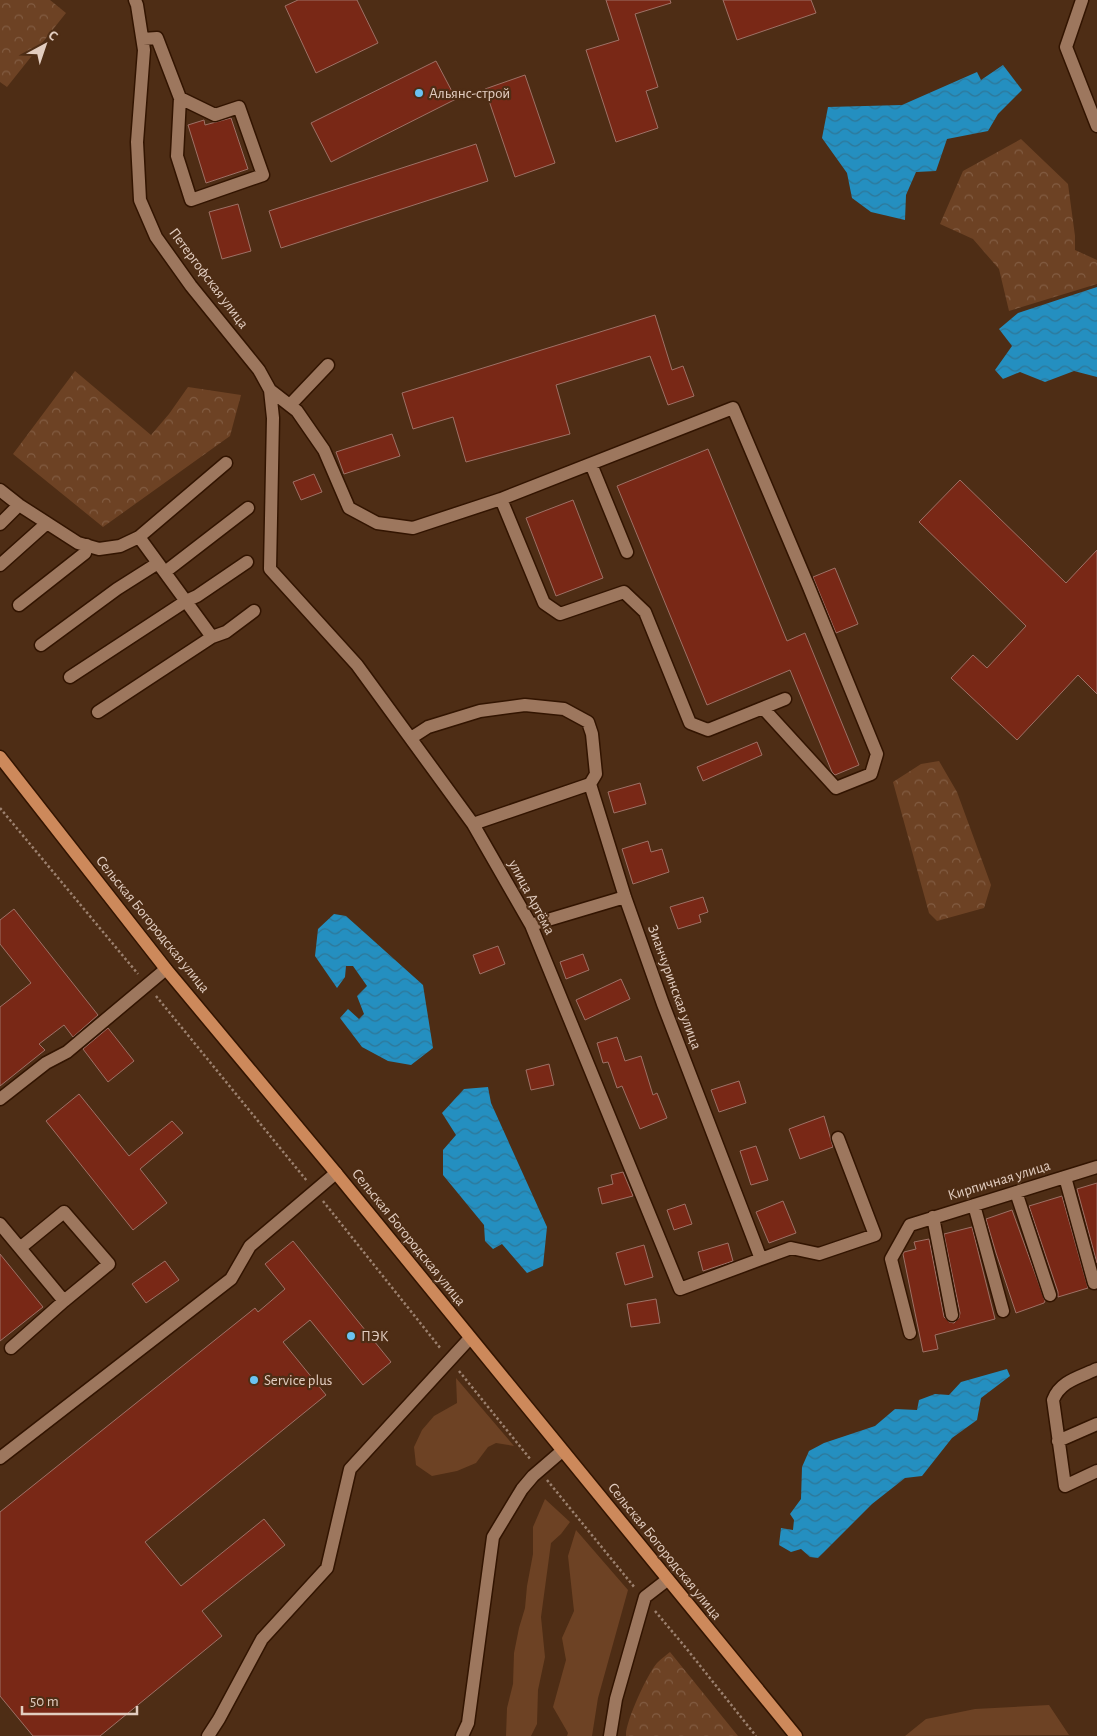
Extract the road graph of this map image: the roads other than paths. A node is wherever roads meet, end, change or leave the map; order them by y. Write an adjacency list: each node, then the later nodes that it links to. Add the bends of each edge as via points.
1 (135, 0): 3 (street, Петергофская улица)
2 (1082, 0): 5 (street, via 1066,47)
3 (143, 40): 4 (street, via 157,38); 7 (street, Петергофская улица, via 137,142 140,200 156,236 191,286 259,370)
4 (180, 98): 4 (street, via 177,156 191,200 263,175 239,107 215,115)
5 (1097, 126)
6 (328, 365): 8 (street)
7 (270, 390): 8 (street); 23 (street, Петергофская улица, via 273,418)
8 (290, 405): 12 (street, via 324,450 350,508 378,523 413,528)
9 (226, 463): 17 (street)
10 (591, 464): 12 (street); 19 (street); 31 (street, via 733,408 877,754 870,774 836,788)
11 (0, 490): 13 (street)
12 (501, 499): 31 (street, via 544,603 560,614 624,592 645,612 690,723 708,730)
13 (19, 505): 15 (street); 16 (street)
14 (248, 508): 22 (street)
15 (47, 523): 18 (street); 21 (street)
16 (0, 524)
17 (139, 537): 18 (street, via 120,546 99,549); 22 (street)
18 (87, 545): 25 (street, via 85,553)
19 (627, 552)
20 (248, 562): 24 (street)
21 (0, 565)
22 (161, 568): 24 (street); 28 (street, via 117,589)
23 (270, 569): 33 (street, улица Артёма, via 357,665)
24 (186, 601): 27 (street); 29 (street)
25 (19, 605)
26 (254, 611): 27 (street, via 226,632)
27 (212, 637): 32 (street)
28 (41, 645)
29 (70, 677)
30 (785, 699): 31 (street)
31 (763, 708)
32 (98, 712)
33 (411, 738): 35 (street, Зианчуринская улица, via 428,727 480,711 526,704 564,709 588,722 596,774); 36 (street, улица Артёма)
34 (0, 757): 39 (main road, Сельская Богородская улица)
35 (590, 784): 36 (street); 37 (street, Зианчуринская улица)
36 (473, 824): 38 (street, улица Артёма)
37 (625, 898): 38 (street); 50 (street, Зианчуринская улица)
38 (531, 924): 50 (street, улица Артёма, via 680,1289)
39 (166, 969): 40 (street, via 67,1052 46,1063); 43 (main road, Сельская Богородская улица)
40 (0, 1099)
41 (838, 1138): 50 (street, via 876,1235 819,1254 791,1248)
42 (1097, 1167): 44 (street, Кирпичная улица)
43 (336, 1173): 57 (main road, Сельская Богородская улица); 63 (street, via 250,1246 230,1279)
44 (1065, 1177): 45 (street, Кирпичная улица); 51 (street)
45 (1016, 1192): 46 (street, Кирпичная улица); 52 (street)
46 (974, 1205): 47 (street, Кирпичная улица); 54 (street)
47 (933, 1217): 55 (street); 56 (street, Кирпичная улица, via 910,1225 891,1259)
48 (0, 1224): 49 (street)
49 (20, 1248): 53 (street); 53 (street, via 64,1212 108,1264)
50 (761, 1259)
51 (1094, 1283)
52 (1050, 1295)
53 (64, 1301): 58 (street)
54 (1004, 1311)
55 (952, 1315)
56 (910, 1333)
57 (470, 1338): 62 (main road, Сельская Богородская улица); 66 (street, via 350,1468 327,1568 262,1639)
58 (11, 1348)
59 (1097, 1369): 61 (street, via 1056,1391 1053,1400)
60 (1097, 1424): 61 (street)
61 (1058, 1441): 64 (street, via 1065,1486)
62 (562, 1451): 65 (main road, Сельская Богородская улица); 67 (street, via 522,1489 493,1537 468,1723)
63 (0, 1458)
64 (1097, 1471)
65 (667, 1580): 68 (street, via 645,1596 616,1699); 69 (main road, Сельская Богородская улица)
66 (208, 1736)
67 (462, 1736)
68 (610, 1736)
69 (796, 1736)

